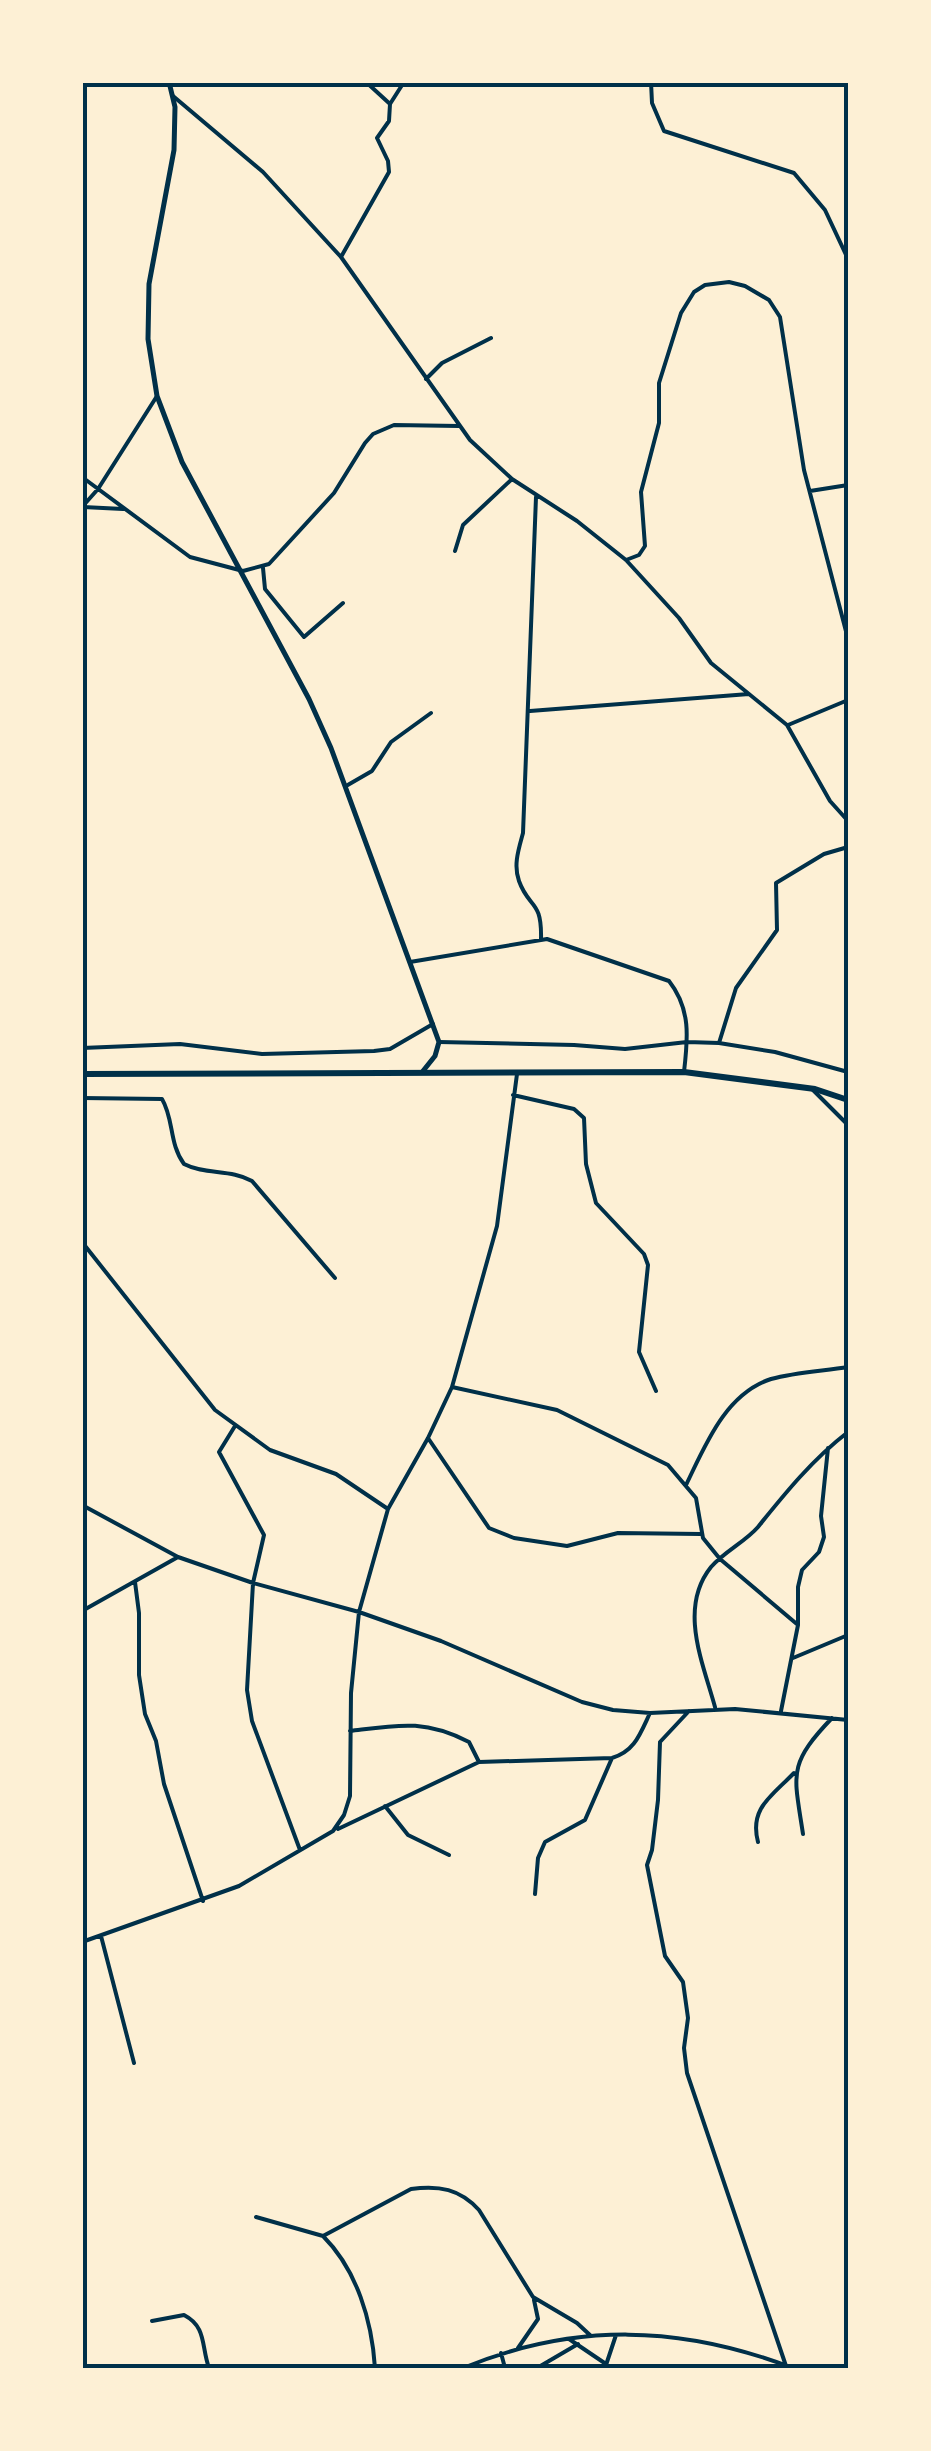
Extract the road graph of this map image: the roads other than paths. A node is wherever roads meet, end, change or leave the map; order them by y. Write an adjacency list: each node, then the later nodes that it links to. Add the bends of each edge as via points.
1 (168, 82): 5 (street)
2 (366, 82): 6 (street)
3 (404, 82): 6 (street)
4 (651, 82): 8 (street, via 664,131 794,173 824,210)
5 (174, 96): 7 (street, via 263,172); 11 (street, via 174,150 149,284)
6 (390, 104): 7 (street, via 389,121 377,138 389,172)
7 (341, 256): 10 (street)
8 (848, 259)
9 (491, 338): 10 (street)
10 (426, 379): 12 (street)
11 (157, 396): 16 (street); 24 (street, via 182,462)
12 (460, 426): 14 (street); 23 (street, via 394,425 374,434 334,493)
13 (82, 477): 16 (street)
14 (512, 478): 18 (street); 21 (street, via 463,525)
15 (848, 485): 17 (street)
16 (98, 489): 19 (street); 20 (street)
17 (810, 490): 22 (street, via 775,308 745,286 705,285 681,313 664,365 641,492 645,546); 26 (street)
18 (536, 497): 22 (street); 29 (street)
19 (83, 507): 20 (street)
20 (128, 510): 24 (street, via 190,557)
21 (455, 552)
22 (626, 560): 27 (street, via 711,663)
23 (263, 568): 24 (street); 25 (street, via 264,589 304,637)
24 (243, 572): 32 (street)
25 (343, 603)
26 (848, 639)
27 (749, 694): 29 (street); 31 (street)
28 (848, 700): 31 (street)
29 (528, 711): 35 (street, via 517,869 539,910)
30 (430, 713): 32 (street)
31 (787, 725): 33 (street)
32 (346, 786): 36 (street)
33 (848, 821)
34 (848, 846): 40 (street, via 776,883 776,930 736,988)
35 (541, 939): 36 (street); 39 (street, via 669,981 679,993)
36 (410, 962): 37 (street)
37 (433, 1024): 38 (street); 41 (street, via 374,1051 262,1054 180,1044)
38 (438, 1042): 39 (street, via 625,1049); 43 (street)
39 (688, 1042): 40 (street); 44 (street)
40 (719, 1043): 45 (street)
41 (82, 1048)
42 (518, 1070): 43 (main road); 44 (main road); 48 (street)
43 (423, 1071): 46 (main road)
44 (684, 1072): 47 (main road)
45 (848, 1072)
46 (82, 1074)
47 (811, 1088): 50 (main road); 51 (street)
48 (513, 1095): 55 (street, via 497,1226); 56 (street, via 574,1109 584,1118 596,1203 648,1265 639,1352)
49 (82, 1098): 53 (street, via 162,1100 184,1164 252,1181)
50 (848, 1100)
51 (848, 1126)
52 (82, 1242): 57 (street, via 201,1396)
53 (335, 1278)
54 (848, 1367): 61 (street, via 776,1378 746,1393 717,1423)
55 (452, 1387): 59 (street); 61 (street, via 557,1410 668,1464)
56 (656, 1391)
57 (235, 1426): 63 (street, via 270,1450 336,1474); 68 (street, via 219,1452 263,1531)
58 (848, 1432): 60 (street)
59 (428, 1438): 63 (street); 64 (street, via 489,1528 502,1535 568,1546 618,1534)
60 (828, 1448): 66 (street, via 754,1531); 71 (street, via 824,1536 802,1570)
61 (686, 1486): 64 (street, via 698,1504)
62 (82, 1504): 65 (street)
63 (388, 1509): 70 (street)
64 (700, 1534): 66 (street)
65 (178, 1557): 67 (street); 68 (street)
66 (720, 1558): 71 (street); 75 (street, via 694,1610 694,1637)
67 (135, 1582): 69 (street); 91 (street, via 145,1714)
68 (253, 1584): 70 (street); 88 (street, via 249,1706)
69 (82, 1610)
70 (359, 1612): 77 (street, via 582,1702); 80 (street)
71 (798, 1624): 73 (street)
72 (848, 1635): 73 (street)
73 (793, 1658): 76 (street)
74 (690, 1710): 75 (street); 77 (street); 107 (street, via 660,1742 650,1887 665,1956 683,1982 686,2073)
75 (716, 1710): 76 (street)
76 (781, 1711): 78 (street)
77 (650, 1713): 81 (street, via 633,1747)
78 (832, 1718): 79 (street); 83 (street, via 806,1746)
79 (848, 1720)
80 (350, 1731): 82 (street, via 428,1725 469,1742); 85 (street, via 350,1796)
81 (612, 1758): 82 (street); 90 (street, via 585,1820 545,1842)
82 (479, 1762): 84 (street)
83 (794, 1774): 86 (street); 87 (street, via 759,1810 753,1824)
84 (386, 1806): 85 (street); 89 (street, via 408,1835)
85 (334, 1831): 88 (street)
86 (804, 1834)
87 (758, 1842)
88 (300, 1850): 91 (street)
89 (448, 1856)
90 (535, 1894)
91 (203, 1901): 92 (street)
92 (100, 1936): 93 (street); 94 (street)
93 (82, 1942)
94 (134, 2063)
95 (256, 2217): 96 (street)
96 (323, 2236): 97 (street, via 411,2189 453,2190 479,2210); 109 (street, via 359,2293)
97 (533, 2297): 100 (street); 103 (street, via 538,2320)
98 (152, 2320): 108 (street, via 184,2315 199,2325)
99 (616, 2334): 100 (street); 105 (street, via 642,2332); 106 (street)
100 (591, 2336): 101 (street)
101 (568, 2338): 102 (street); 103 (street)
102 (578, 2344): 106 (street); 112 (street)
103 (518, 2348): 104 (street)
104 (501, 2352): 110 (street); 111 (street)
105 (770, 2360): 107 (street); 113 (street)
106 (606, 2366)
107 (786, 2366): 114 (street)
108 (209, 2368)
109 (375, 2368)
110 (463, 2368)
111 (505, 2368)
112 (537, 2368)
113 (767, 2368)
114 (793, 2368)

